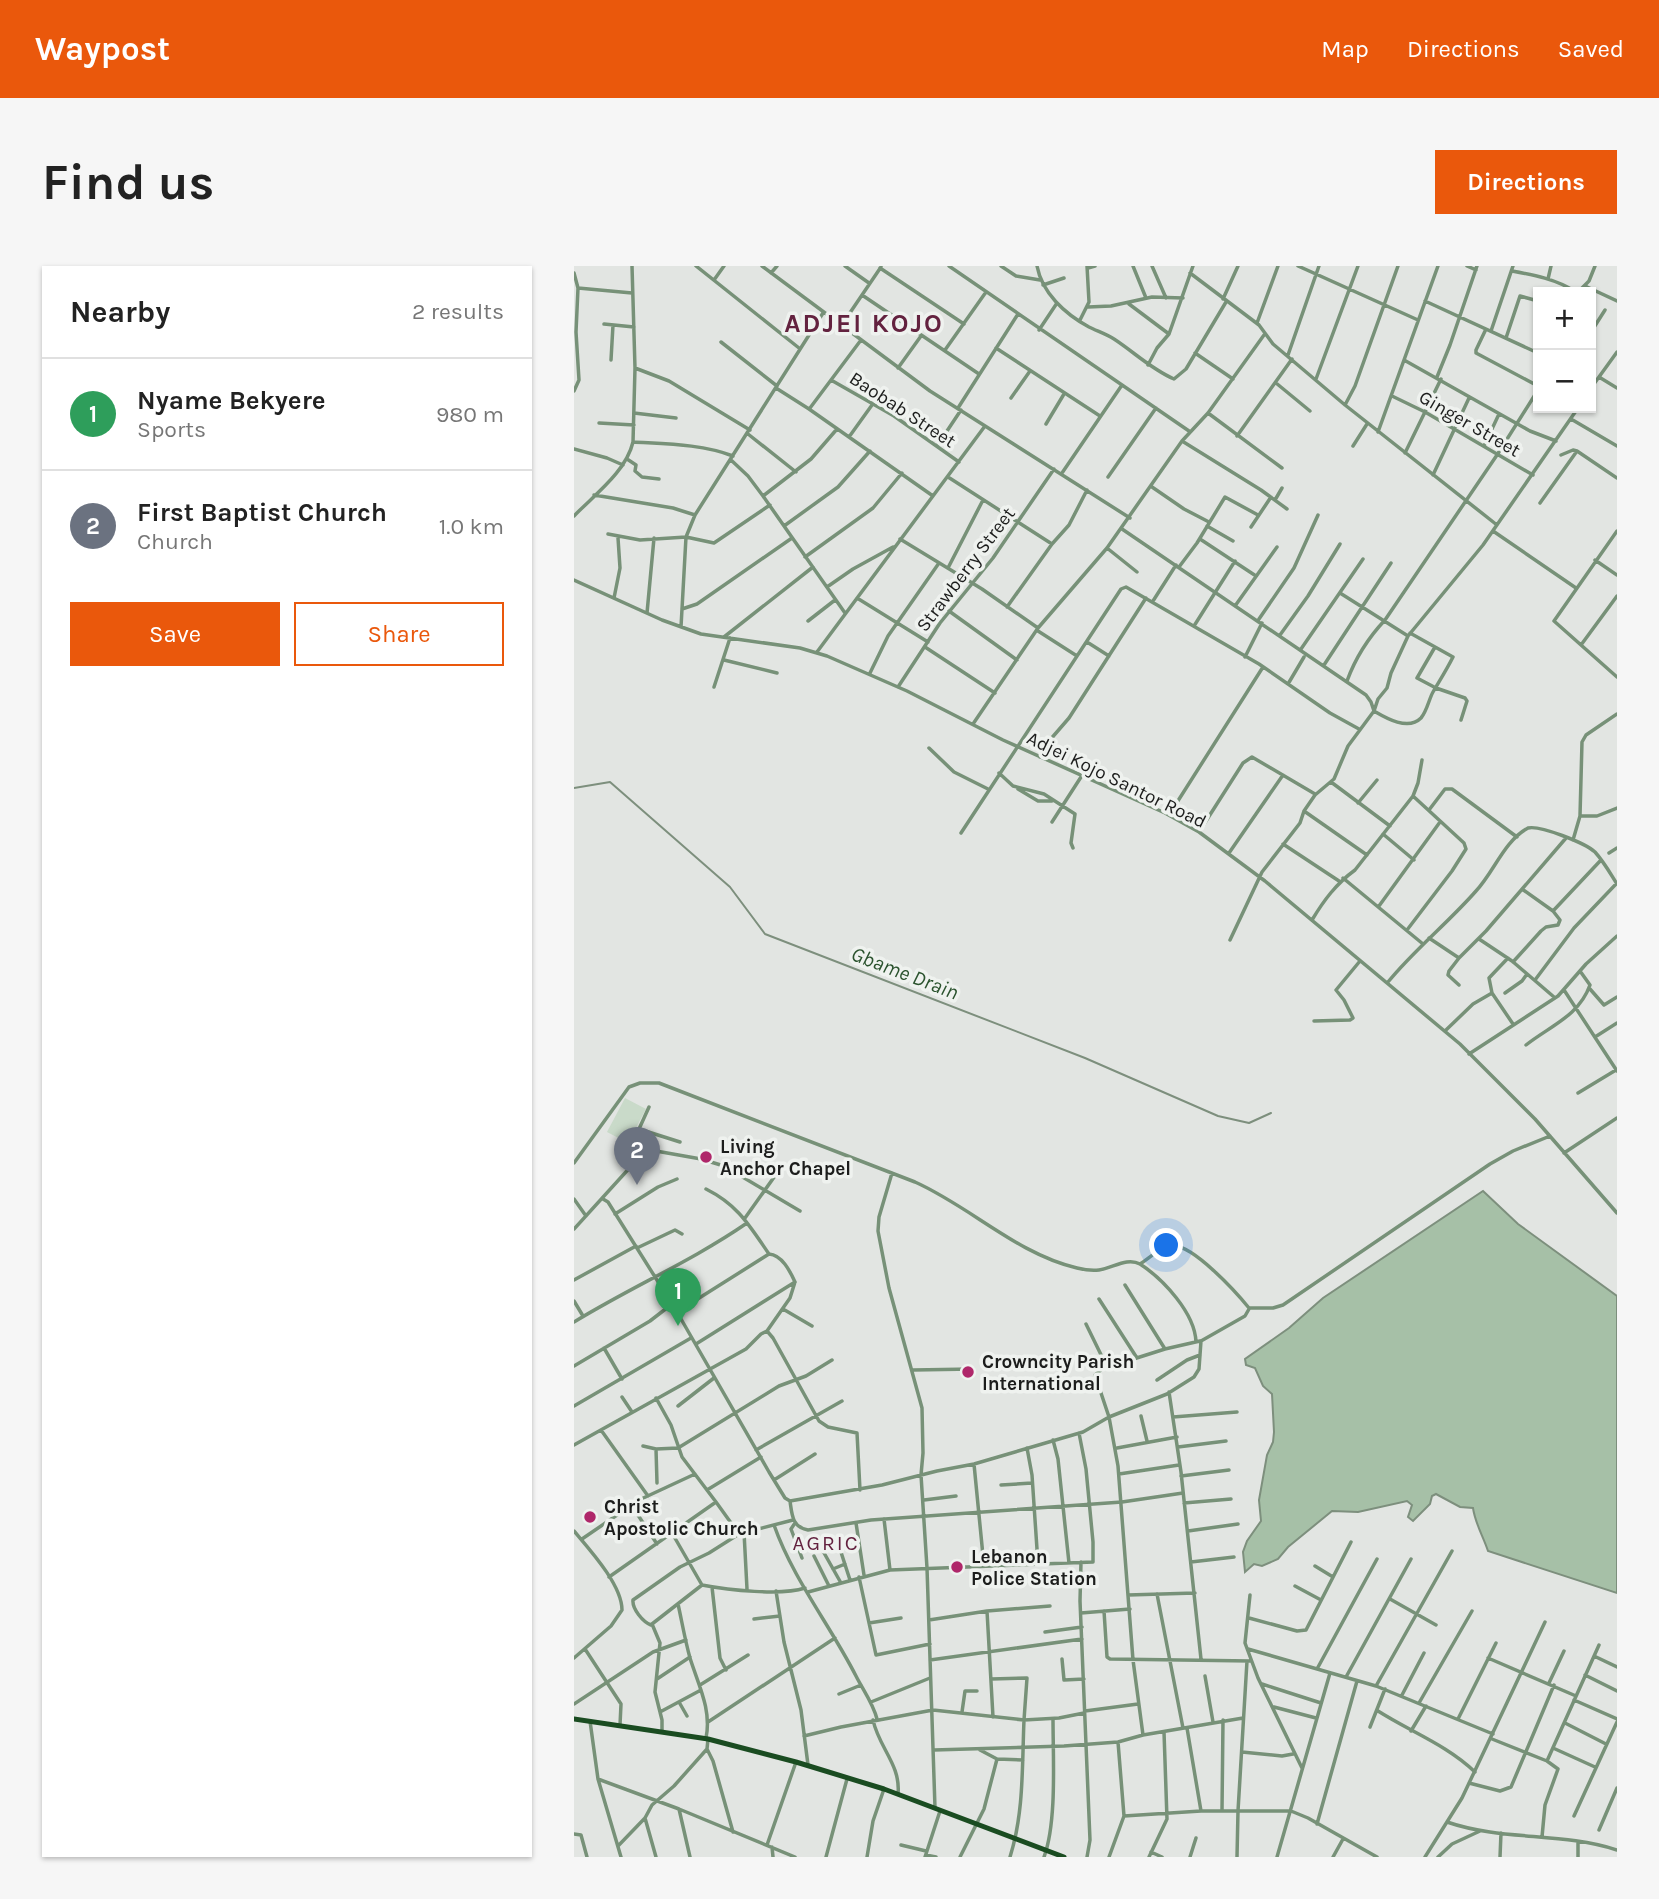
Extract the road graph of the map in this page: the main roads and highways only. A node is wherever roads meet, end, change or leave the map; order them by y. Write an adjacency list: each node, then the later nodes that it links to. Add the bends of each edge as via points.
1 (574, 1719): 2 (main road, via 707,1739 847,1776)
2 (1045, 1854): 3 (main road)
3 (1064, 1857)

